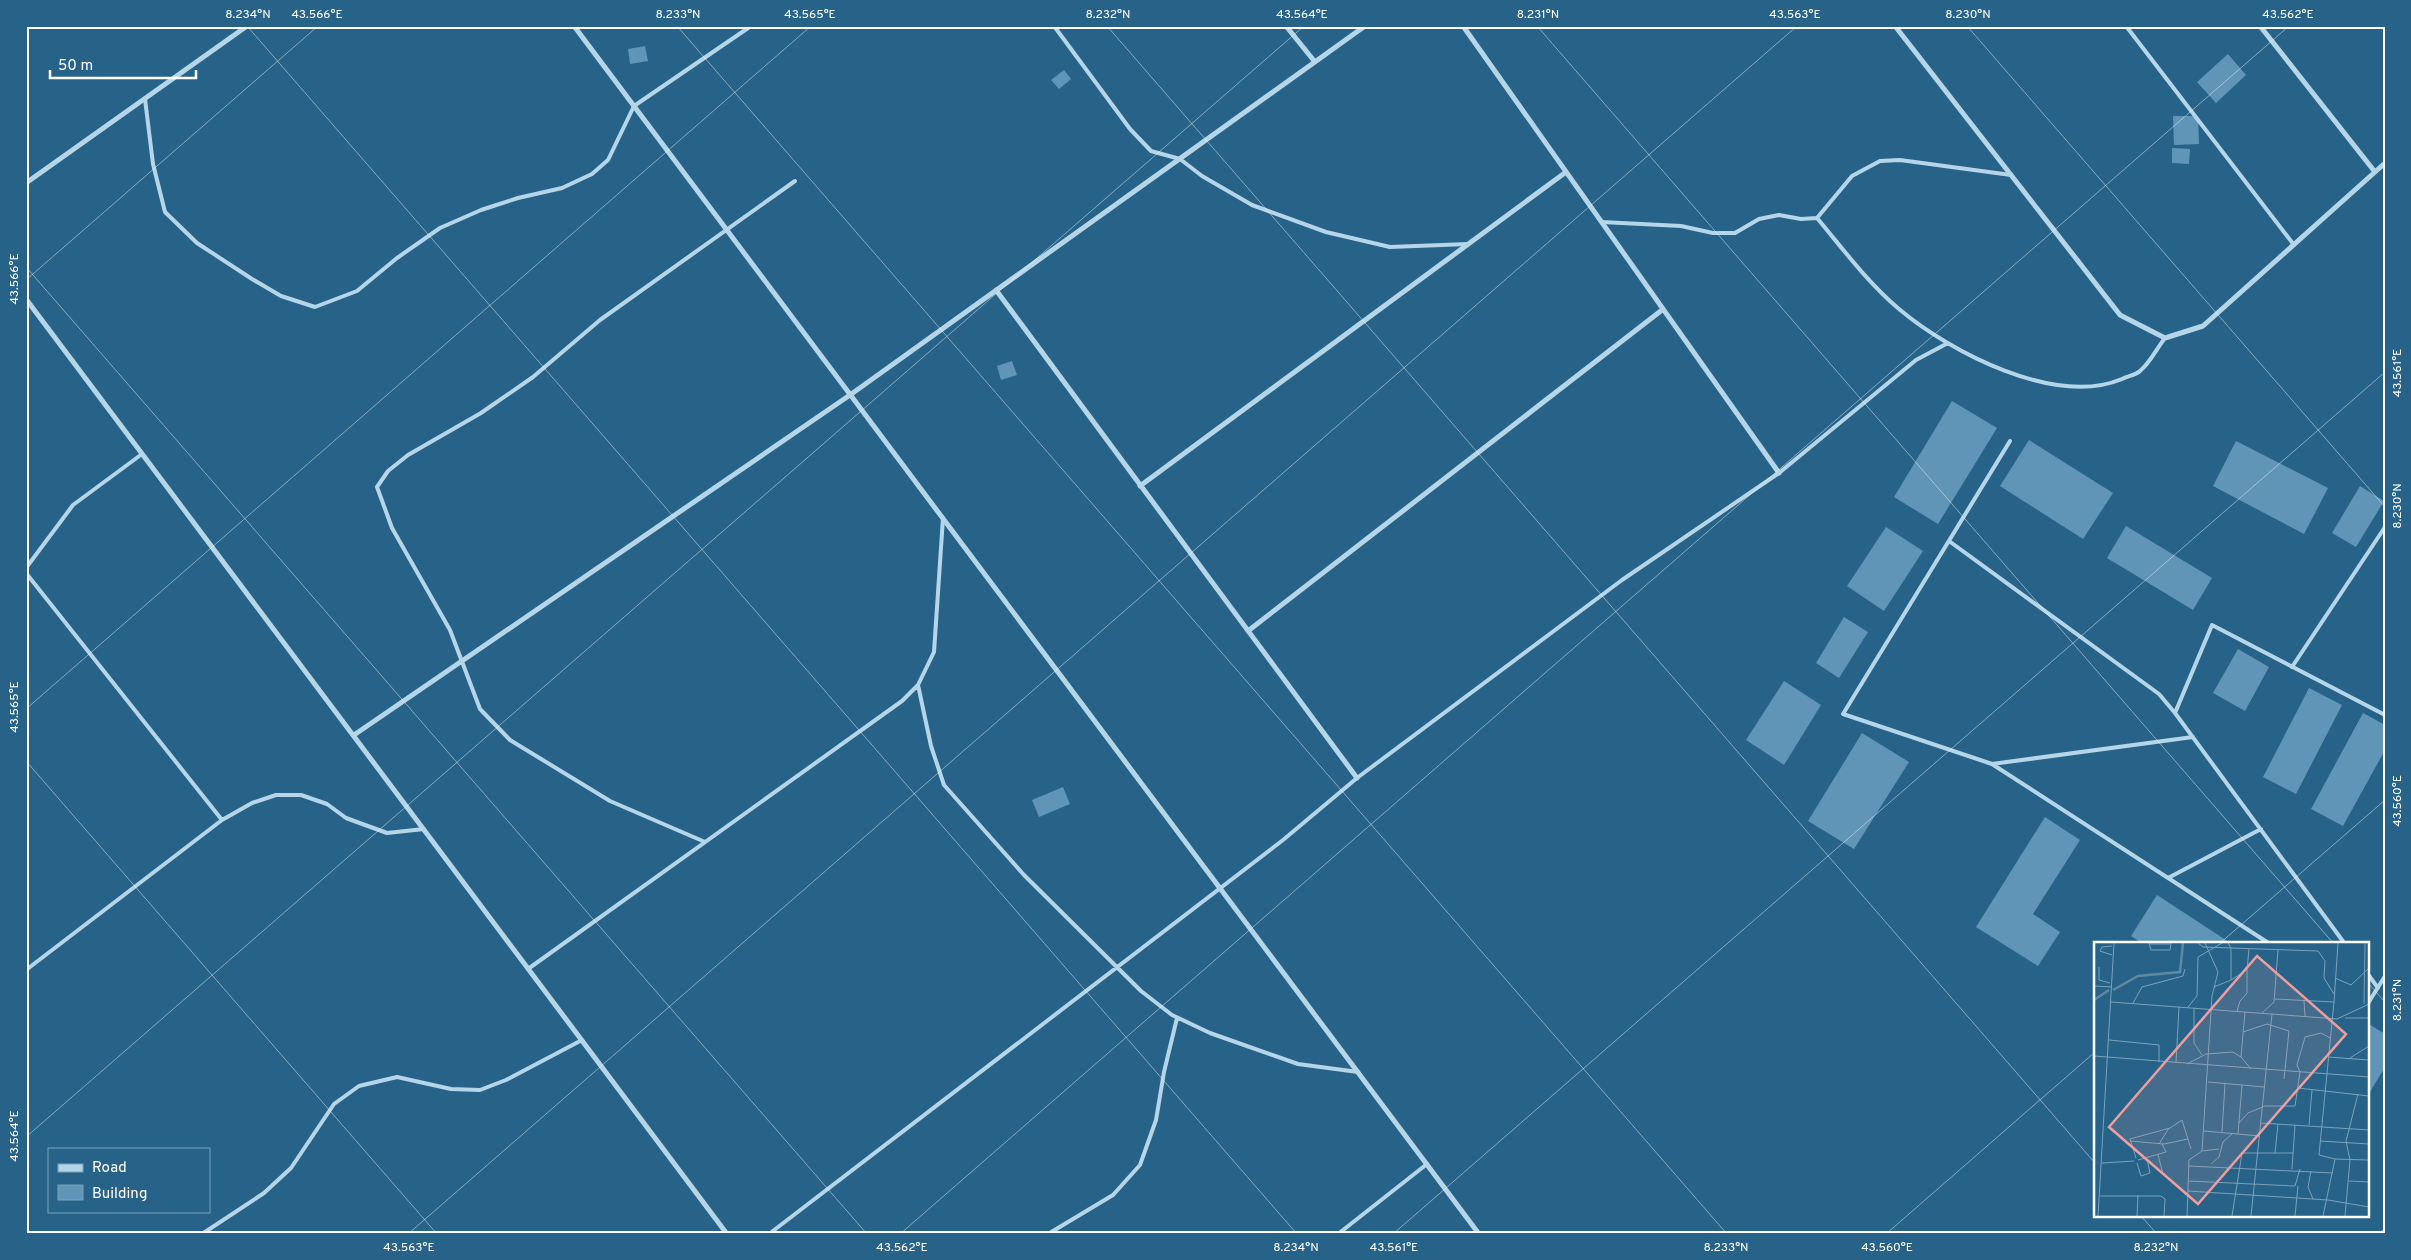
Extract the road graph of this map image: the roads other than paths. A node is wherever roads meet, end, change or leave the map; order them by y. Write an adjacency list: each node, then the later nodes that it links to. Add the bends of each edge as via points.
1 (247, 26): 12 (street)
2 (574, 26): 13 (street)
3 (751, 26): 13 (lane)
4 (1054, 26): 14 (lane, via 1130,129 1151,151)
5 (1286, 26): 11 (street)
6 (1365, 26): 11 (street)
7 (1463, 26): 16 (street)
8 (1895, 26): 18 (street)
9 (2126, 26): 25 (lane)
10 (2260, 26): 17 (street)
11 (1315, 62): 14 (street)
12 (145, 99): 13 (lane, via 153,164 165,212 197,243 252,280 281,296 316,307 357,291 440,228 481,210 562,188 592,174 608,160); 20 (street)
13 (634, 106): 23 (street)
14 (1180, 159): 24 (lane, via 1202,176 1252,204 1326,232 1390,247); 26 (street)
15 (2385, 163): 17 (street)
16 (1566, 172): 22 (street); 24 (street)
17 (2375, 172): 25 (street)
18 (2011, 175): 21 (lane, via 1900,160 1880,161 1852,176); 29 (street, via 2120,314)
19 (795, 181): 23 (lane)
20 (26, 183)
21 (1817, 218): 22 (lane, via 1779,215 1759,219 1735,233 1713,233 1681,226); 30 (lane, via 1880,291 1918,324)
22 (1602, 222): 28 (street)
23 (727, 230): 31 (street); 42 (lane, via 600,320 533,377 408,455 388,471 377,487 392,528 450,630)
24 (1468, 244): 35 (street)
25 (2294, 245): 29 (street, via 2203,326)
26 (996, 290): 31 (street); 35 (street)
27 (26, 299): 33 (street)
28 (1662, 310): 34 (street); 41 (street)
29 (2165, 338): 30 (lane, via 2140,371 2112,383 2089,388 2058,386 2009,372)
30 (1948, 342): 34 (lane, via 1916,360)
31 (850, 395): 36 (street); 42 (street)
32 (2010, 441): 38 (lane)
33 (142, 454): 39 (lane, via 73,505); 47 (street)
34 (1779, 473): 50 (lane, via 1622,580)
35 (1140, 486): 41 (street)
36 (943, 518): 44 (lane, via 934,652); 56 (street)
37 (2385, 527): 43 (lane)
38 (1949, 541): 45 (lane, via 2159,694); 49 (lane, via 1843,714)
39 (26, 568)
40 (26, 573): 51 (lane)
41 (1248, 630): 50 (street)
42 (462, 662): 47 (street); 54 (lane, via 480,709 510,740 610,802)
43 (2292, 667): 45 (lane, via 2212,625); 46 (lane)
44 (918, 685): 54 (lane, via 902,701); 59 (lane, via 931,746 944,785 1024,875)
45 (2175, 713): 48 (lane)
46 (2385, 715)
47 (354, 735): 52 (street)
48 (2193, 737): 49 (lane); 53 (lane)
49 (1992, 764): 55 (lane)
50 (1357, 778): 56 (lane)
51 (222, 820): 52 (lane, via 252,803 276,795 301,795 327,804 346,818 387,833); 61 (lane)
52 (424, 829): 60 (street)
53 (2261, 829): 55 (lane); 58 (lane)
54 (704, 842): 60 (lane)
55 (2168, 878): 57 (lane)
56 (1220, 888): 59 (lane); 68 (street)
57 (2267, 942)
58 (2344, 942)
59 (1117, 967): 66 (lane, via 1141,991); 72 (lane)
60 (528, 968): 67 (street)
61 (26, 970)
62 (2368, 974): 64 (lane)
63 (2385, 976): 64 (lane)
64 (2378, 988): 65 (lane)
65 (2368, 1003)
66 (1177, 1018): 68 (lane, via 1298,1064); 73 (lane, via 1156,1120 1140,1165 1113,1195)
67 (582, 1040): 70 (lane, via 480,1090 452,1089 397,1077 359,1086 334,1104 291,1168 264,1193); 71 (street)
68 (1358, 1072): 69 (street)
69 (1427, 1164): 74 (lane); 75 (street)
70 (202, 1234)
71 (727, 1234)
72 (769, 1234)
73 (1048, 1234)
74 (1338, 1234)
75 (1479, 1234)

